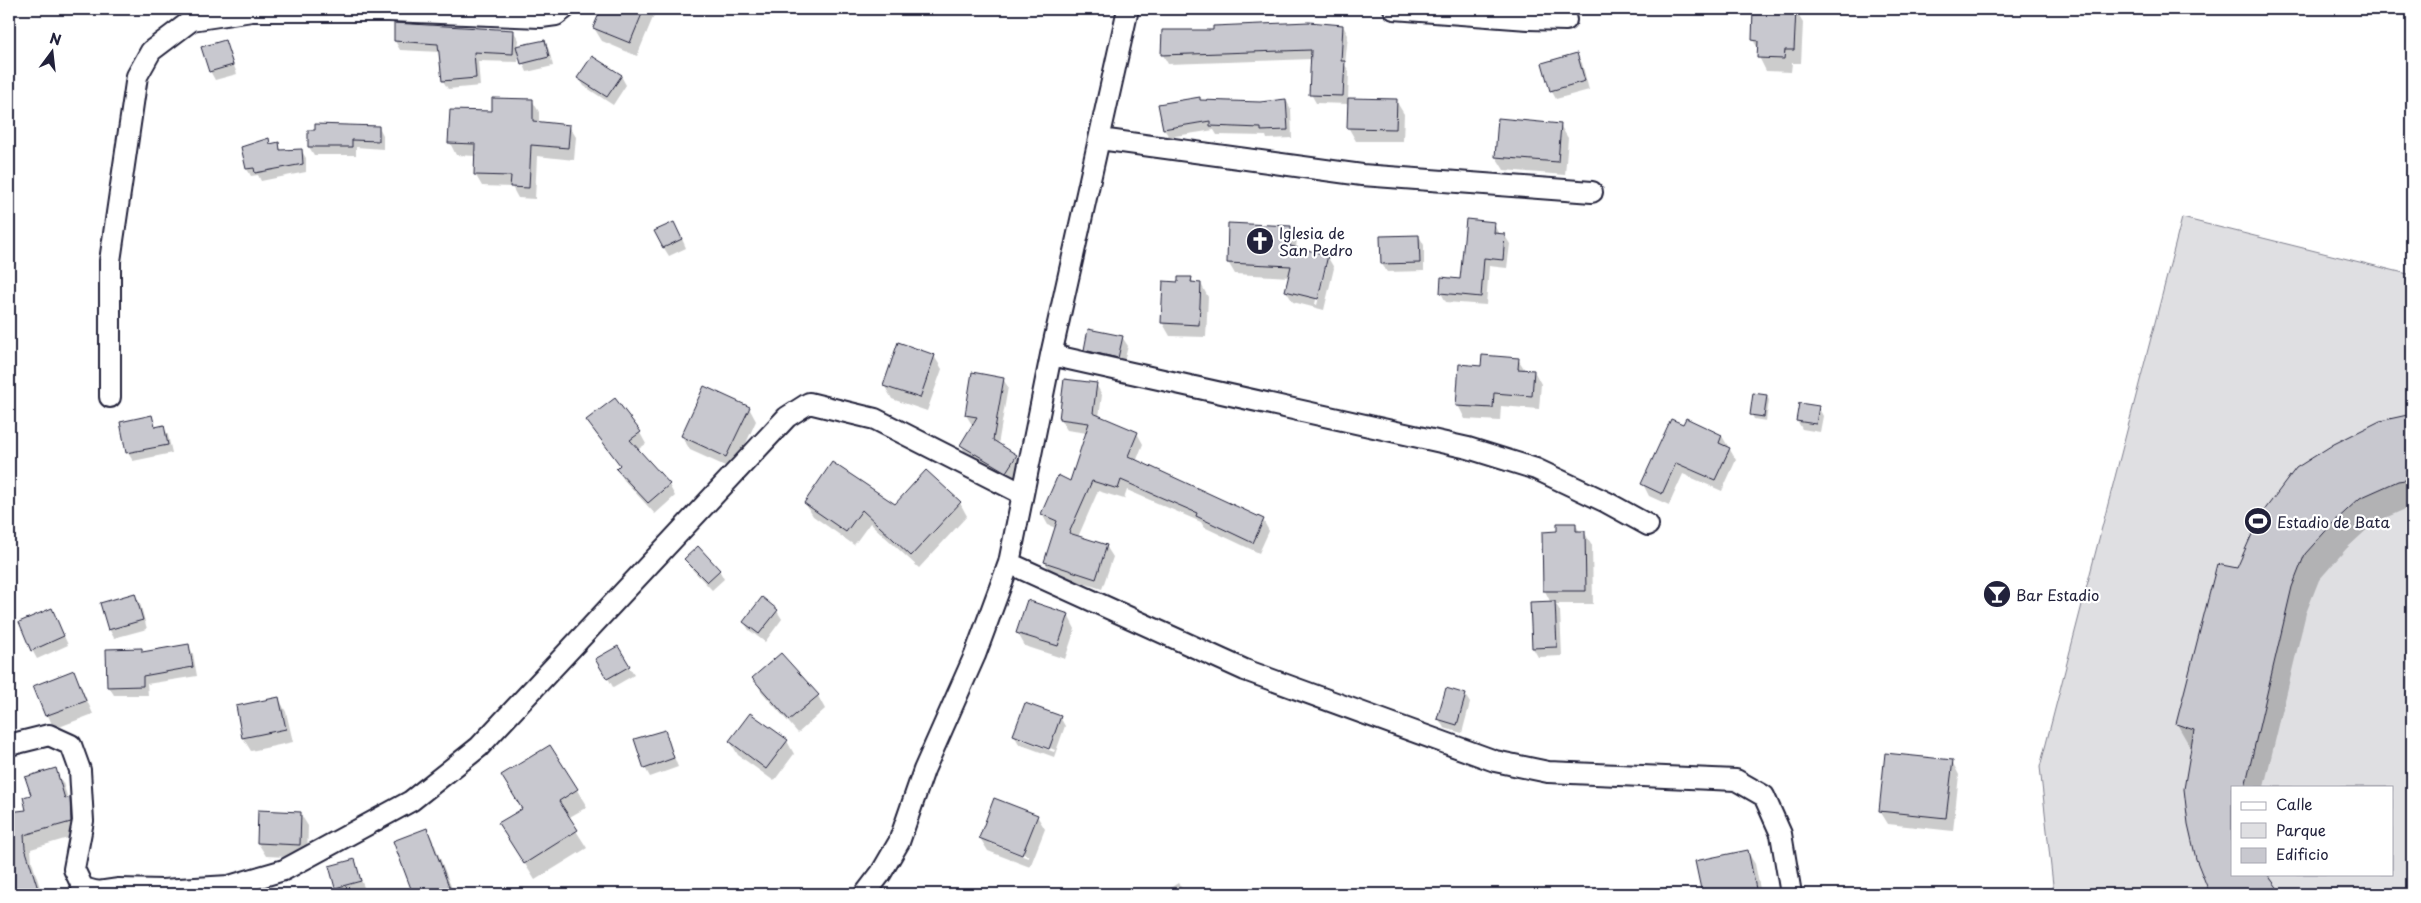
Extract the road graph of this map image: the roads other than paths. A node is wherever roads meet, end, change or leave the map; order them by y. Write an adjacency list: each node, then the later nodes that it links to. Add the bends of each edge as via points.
1 (564, 9): 8 (street, via 541,17 389,11 252,11 192,20 152,51 136,76 110,261)
2 (1128, 9): 5 (street)
3 (1394, 9): 4 (street)
4 (1566, 20)
5 (1100, 139): 6 (street, via 1362,175); 7 (street)
6 (1592, 192)
7 (1051, 355): 9 (street); 10 (street, via 1468,448 1536,469)
8 (110, 397)
9 (1023, 494): 11 (street); 13 (street, via 875,419 809,403 787,417 479,747 411,801 284,870 229,886)
10 (1648, 525)
11 (1009, 563): 14 (street, via 975,655 924,770 899,842); 15 (street, via 1245,670 1495,761 1548,772 1736,780 1764,796 1781,834)
12 (9, 745): 13 (street, via 49,735 70,745 80,770 83,821 74,869)
13 (80, 891)
14 (865, 894)
15 (1792, 894)

